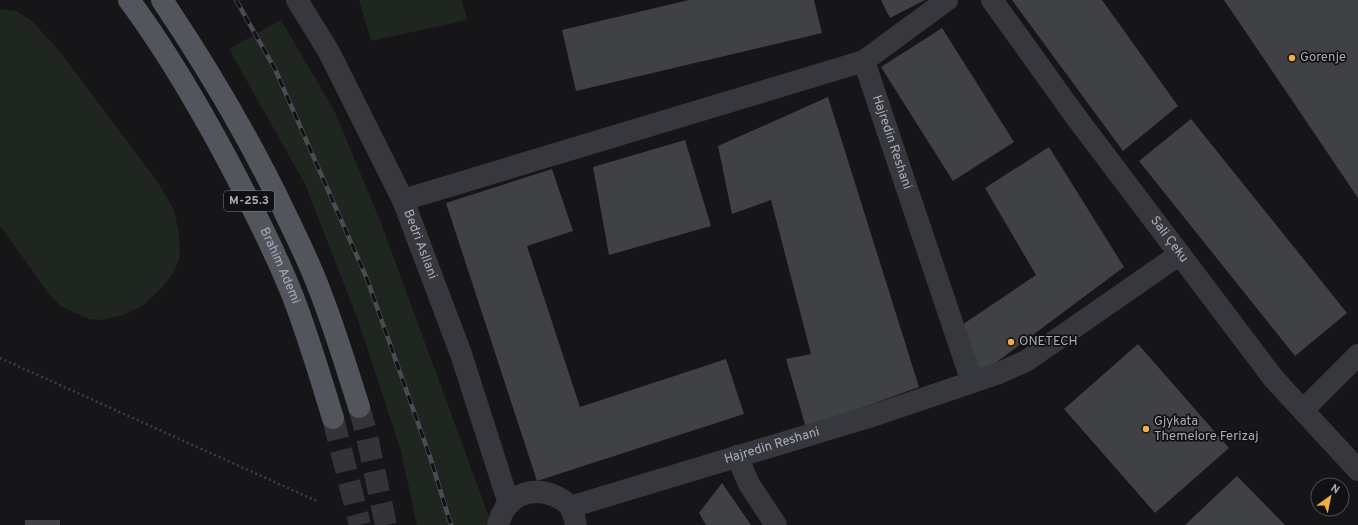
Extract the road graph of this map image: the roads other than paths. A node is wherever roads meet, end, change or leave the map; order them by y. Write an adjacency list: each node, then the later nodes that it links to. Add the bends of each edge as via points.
1 (129, 0): 13 (main road, Brahim Ademi / M-25.3, via 176,69 239,181 270,243 314,354)
2 (162, 0): 11 (main road, M-25.3, via 222,94 263,167 296,235 318,285)
3 (297, 0): 7 (street, Bedri Asllani, via 329,52)
4 (947, 0): 6 (street)
5 (992, 0): 8 (street, Sali Çeku, via 1076,117)
6 (864, 61): 7 (street); 10 (street, Hajredin Reshani)
7 (403, 200): 16 (street, Bedri Asllani, via 461,354)
8 (1180, 254): 10 (street, Hajredin Reshani, via 1026,361); 12 (street, Sali Çeku, via 1274,379)
9 (1358, 355): 12 (street)
10 (972, 382): 14 (street, Hajredin Reshani, via 869,418)
11 (358, 407)
12 (1303, 410): 15 (street, Sali Çeku)
13 (333, 418)
14 (737, 456): 17 (street, Hajredin Reshani); 19 (street, via 749,484)
15 (1358, 470)
16 (509, 504): 17 (street, via 519,496 532,492 546,492 558,498); 18 (street)
17 (573, 516)
18 (498, 525)
19 (776, 525)

